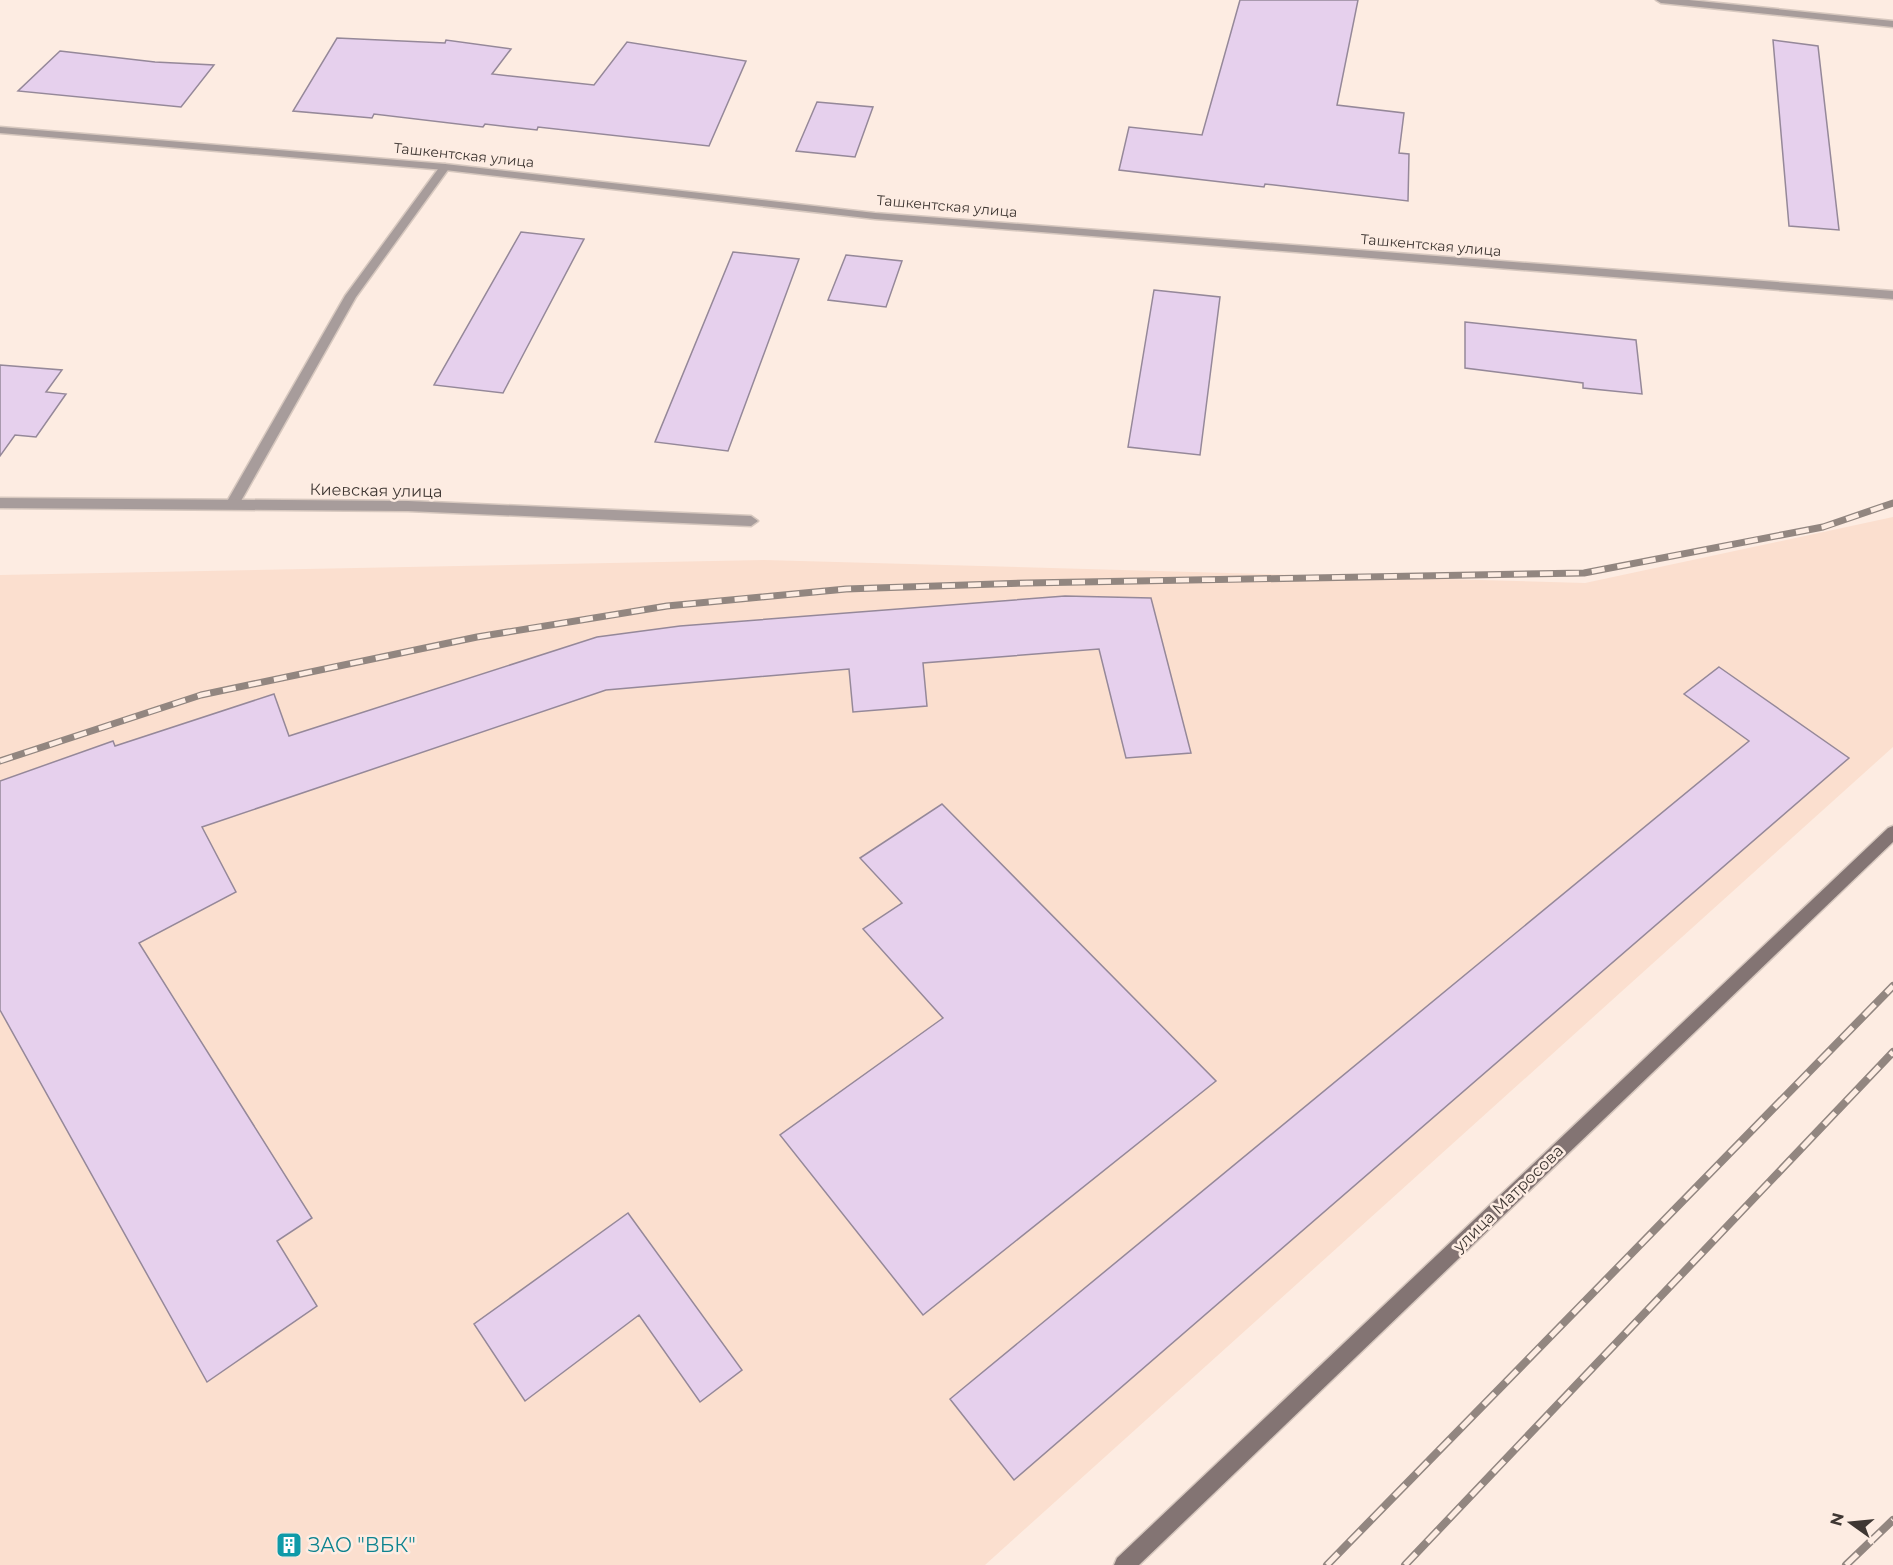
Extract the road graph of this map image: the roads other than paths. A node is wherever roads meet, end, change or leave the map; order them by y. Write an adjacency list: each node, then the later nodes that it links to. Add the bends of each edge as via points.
1 (1661, 0): 2 (street)
2 (1893, 24)
3 (0, 130): 4 (street, Ташкентская улица)
4 (445, 167): 5 (street, Ташкентская улица, via 887,217); 7 (street, via 351,296)
5 (1893, 295)
6 (0, 503): 7 (street, Киевская улица)
7 (232, 505): 8 (street, Киевская улица, via 408,506)
8 (751, 521)
9 (1893, 832): 10 (street, улица Матросова)
10 (1124, 1565)

